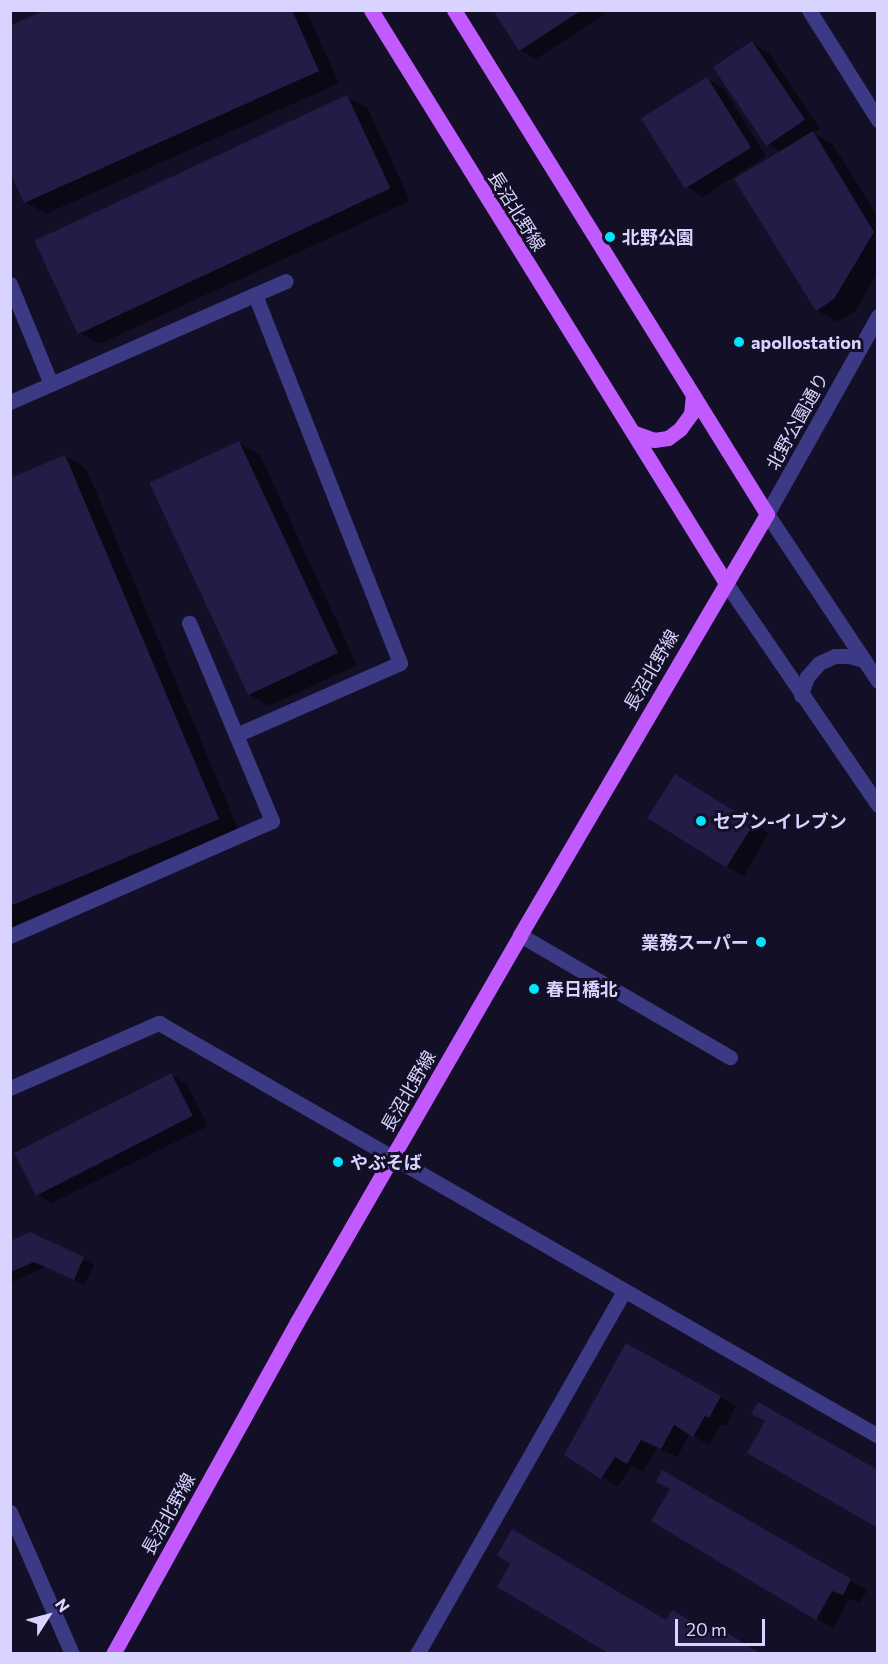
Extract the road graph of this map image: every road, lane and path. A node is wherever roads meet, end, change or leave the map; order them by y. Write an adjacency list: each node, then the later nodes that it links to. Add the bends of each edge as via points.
1 (371, 10): 12 (main road, 長沼北野線)
2 (454, 10): 10 (main road)
3 (809, 10): 4 (street)
4 (878, 120)
5 (286, 281): 7 (street)
6 (10, 284): 9 (street)
7 (255, 294): 9 (street); 19 (street, via 400,663)
8 (878, 316): 13 (street, 北野公園通り)
9 (51, 384): 11 (street)
10 (693, 395): 12 (main road, via 691,414 668,438 654,440); 13 (main road)
11 (10, 402)
12 (634, 433): 14 (main road, 長沼北野線)
13 (767, 513): 14 (main road, 長沼北野線); 16 (street)
14 (726, 584): 18 (street); 21 (main road, 長沼北野線)
15 (189, 623): 19 (street)
16 (864, 660): 17 (street); 18 (street, via 835,656 819,663 807,677)
17 (878, 681)
18 (801, 695): 20 (street)
19 (236, 735): 22 (street, via 272,821)
20 (878, 805)
21 (520, 935): 23 (street); 25 (main road, 長沼北野線)
22 (10, 936)
23 (730, 1057)
24 (10, 1088): 25 (street, via 159,1023)
25 (393, 1157): 26 (street); 30 (main road, 長沼北野線)
26 (624, 1291): 27 (street); 31 (street)
27 (878, 1436)
28 (10, 1512): 29 (street)
29 (72, 1653)
30 (113, 1653)
31 (417, 1653)

